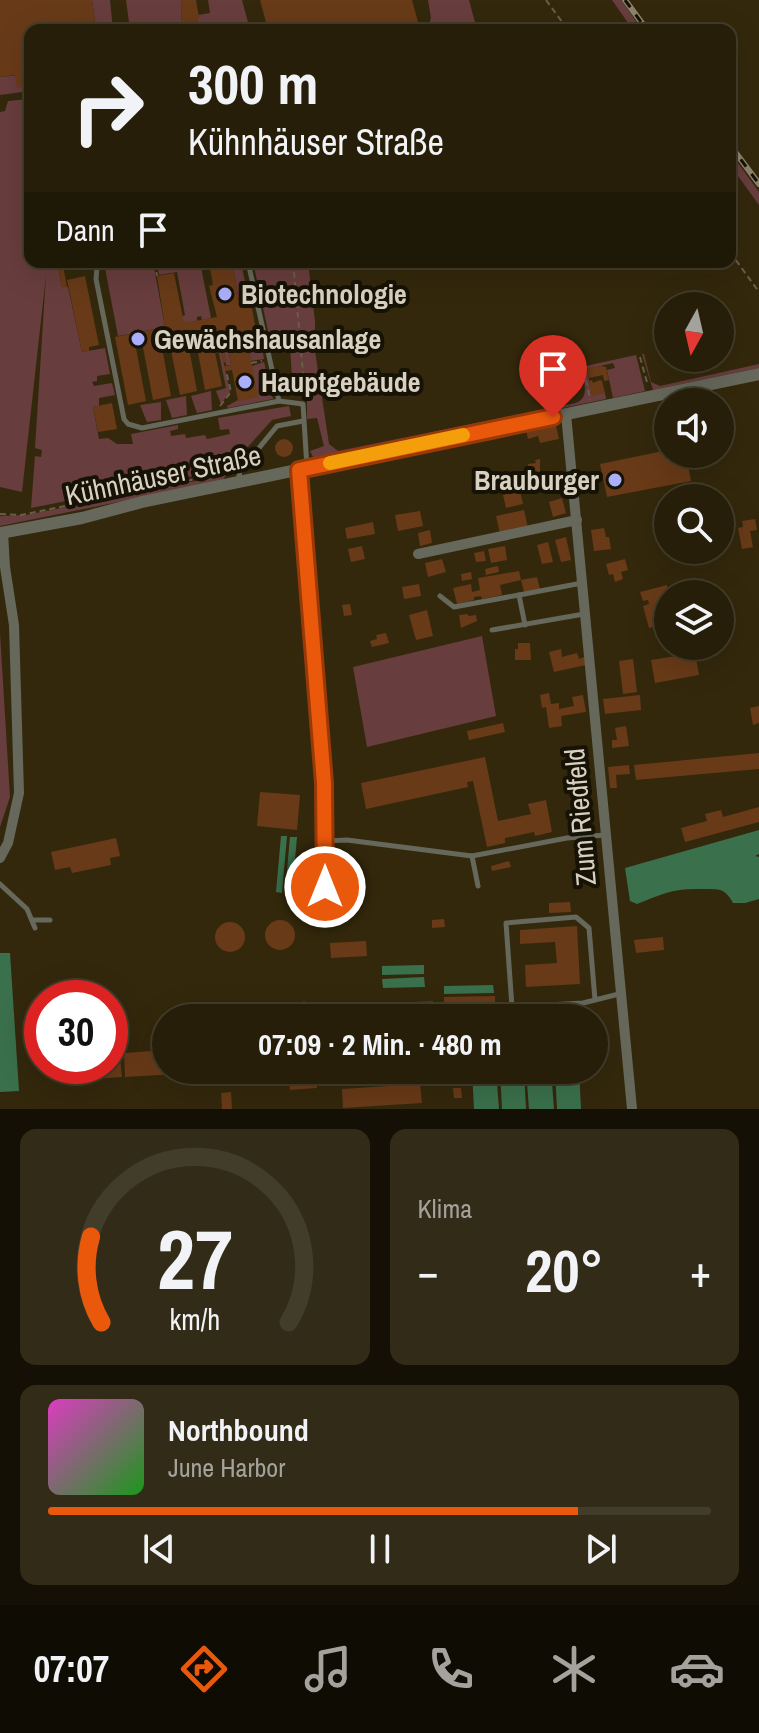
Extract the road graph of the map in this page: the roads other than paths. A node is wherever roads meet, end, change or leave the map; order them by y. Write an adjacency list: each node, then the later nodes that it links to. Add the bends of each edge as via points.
1 (97, 268): 4 (lane, via 128,424 142,428)
2 (249, 268): 4 (lane)
3 (759, 374): 5 (street, Kühnhäuser Straße)
4 (279, 401): 6 (lane, via 303,404)
5 (566, 414): 7 (street, Kühnhäuser Straße); 9 (street, Zum Riedfeld)
6 (303, 421): 7 (lane); 8 (lane, via 277,426 240,471)
7 (303, 469): 8 (street, Kühnhäuser Straße); 19 (street)
8 (238, 482): 10 (street, Kühnhäuser Straße)
9 (577, 520): 11 (street); 12 (street, Zum Riedfeld)
10 (1, 532): 21 (street, via 14,625 19,793)
11 (418, 554)
12 (582, 583): 13 (lane); 15 (street, Zum Riedfeld)
13 (519, 595): 14 (lane, via 454,607); 16 (lane)
14 (440, 596)
15 (585, 613): 16 (lane); 18 (street, Zum Riedfeld)
16 (525, 625): 17 (lane)
17 (492, 630)
18 (606, 835): 20 (lane); 28 (street, Zum Riedfeld)
19 (325, 841): 20 (lane); 24 (street)
20 (472, 856): 23 (lane)
21 (0, 858)
22 (0, 884): 25 (lane)
23 (478, 886)
24 (325, 910)
25 (32, 920): 26 (lane); 27 (lane)
26 (50, 920)
27 (35, 928)
28 (622, 988): 29 (lane); 30 (street, Zum Riedfeld)
29 (595, 1000): 29 (lane, via 512,1007 506,923 576,917 589,928)
30 (632, 1109)

